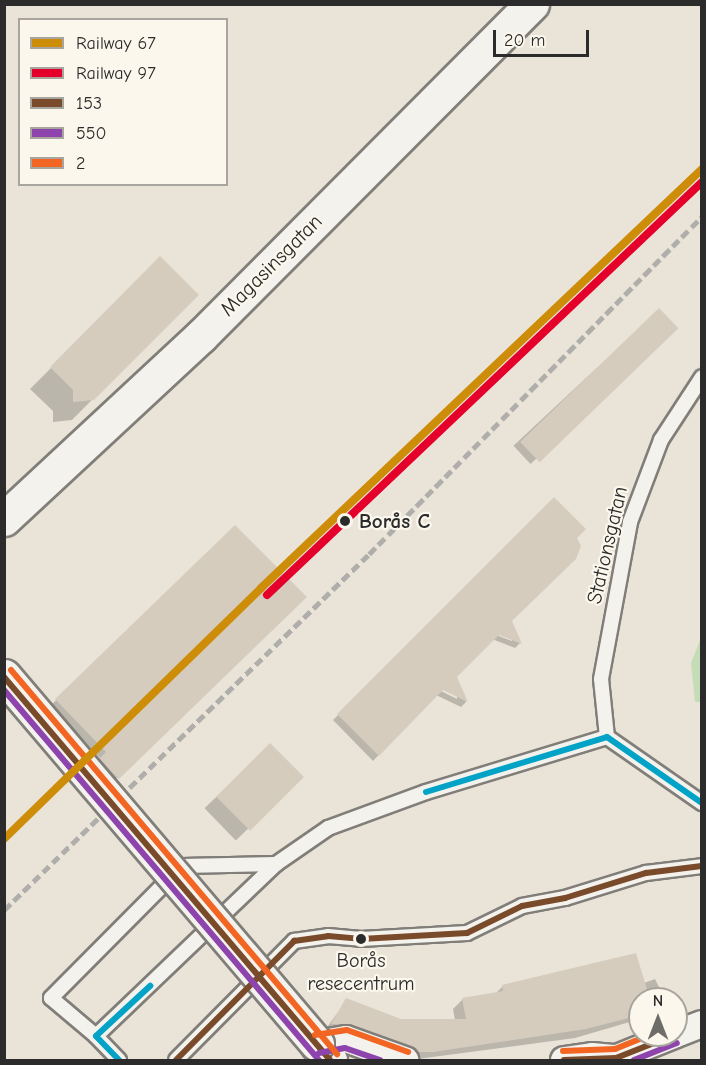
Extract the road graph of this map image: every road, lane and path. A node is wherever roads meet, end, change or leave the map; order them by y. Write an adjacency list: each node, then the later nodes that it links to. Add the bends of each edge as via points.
1 (532, 4): 3 (street, Magasinsgatan, via 201,336)
2 (700, 381): 5 (lane, Stationsgatan, via 660,440 630,522 601,678)
3 (4, 519)
4 (4, 676): 13 (street, bridge)
5 (607, 737): 6 (lane); 7 (lane, via 426,792 328,828)
6 (702, 803)
7 (276, 864): 11 (lane); 11 (lane, via 182,866 51,998)
8 (702, 866): 16 (lane, via 646,873 566,898 522,906 467,933 361,939 328,936 294,941)
9 (702, 1024): 10 (street)
10 (688, 1030)
11 (96, 1036): 15 (lane)
12 (644, 1047): 14 (street)
13 (323, 1052): 17 (street, via 346,1039)
14 (614, 1059): 18 (street, via 592,1056)
15 (119, 1060)
16 (176, 1060)
17 (405, 1060)
18 (564, 1060)

